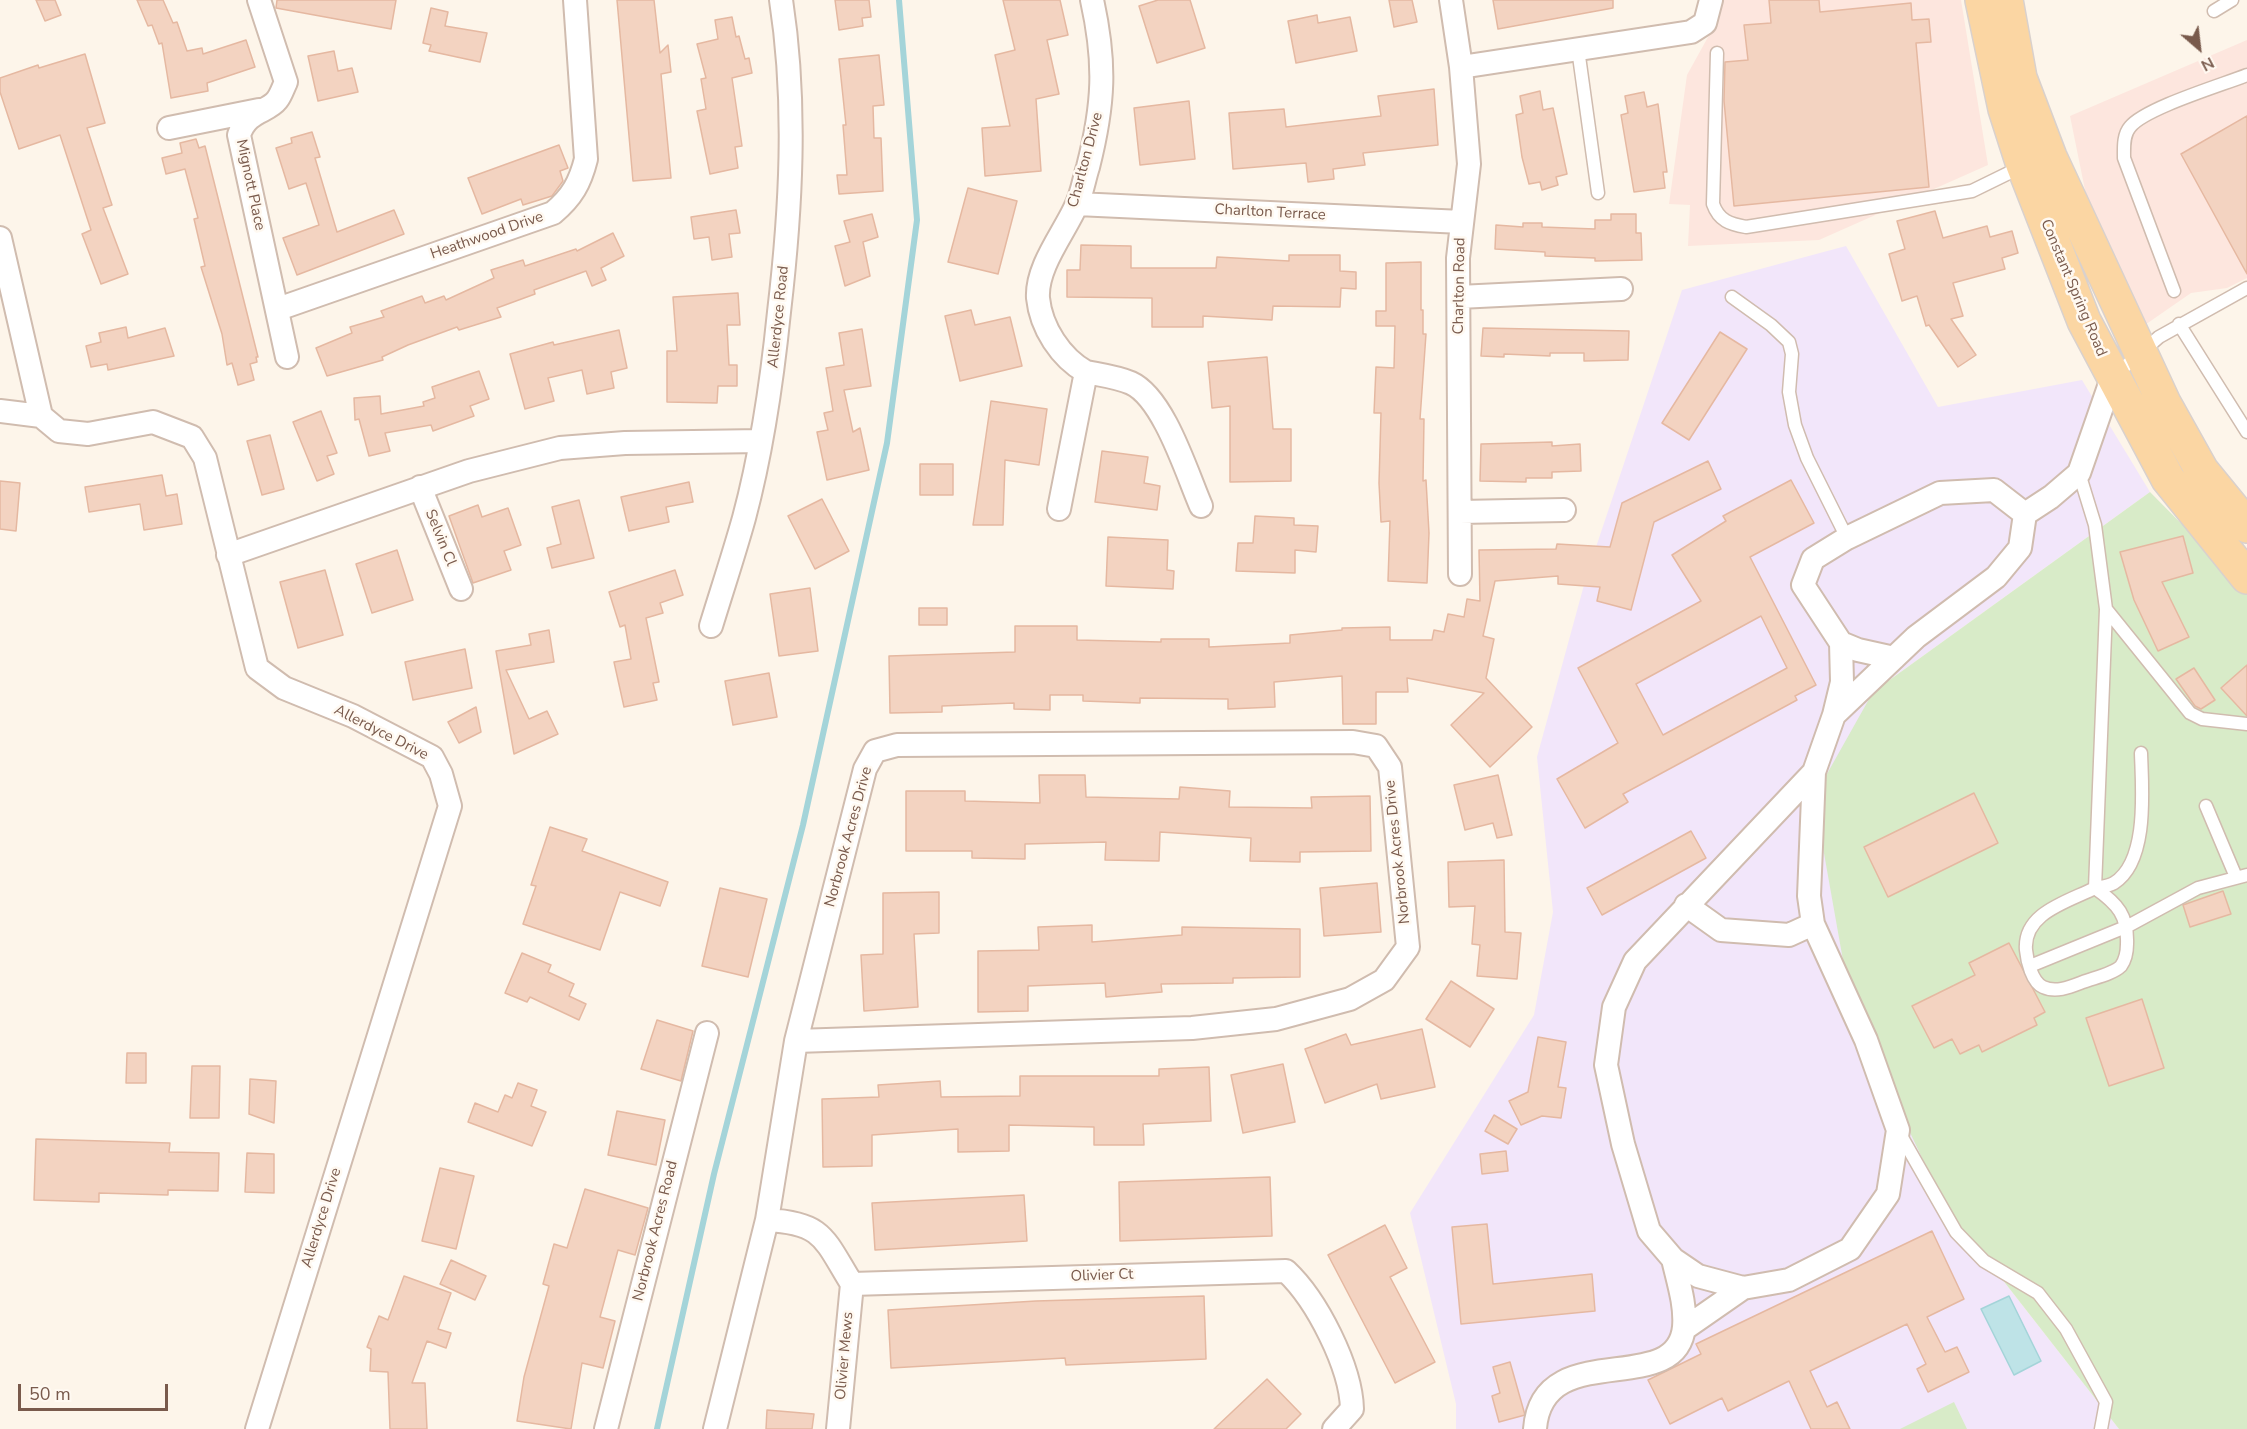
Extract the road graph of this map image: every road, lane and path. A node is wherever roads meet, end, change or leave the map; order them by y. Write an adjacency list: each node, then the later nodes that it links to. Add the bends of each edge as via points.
1 (259, 0): 15 (street, Mignott Place, via 286,82 276,102)
2 (575, 0): 27 (street, Heathwood Drive, via 585,159 581,180 569,199 553,213)
3 (781, 0): 36 (street, Allerdyce Road, via 790,176 787,243)
4 (1092, 0): 19 (street, Charlton Drive, via 1103,77 1099,124)
5 (1451, 0): 13 (street, Charlton Road)
6 (1712, 0): 11 (street, via 1705,23 1691,32)
7 (1982, 0): 17 (main road, Constant Spring Road, via 2005,109)
8 (2006, 0): 17 (main road, Constant Spring Road)
9 (2232, 0): 10 (lane)
10 (2214, 11)
11 (1578, 49): 13 (street); 18 (lane)
12 (1717, 53): 17 (lane, via 1713,204 1716,214 1728,223 1746,227 1972,190)
13 (1461, 67): 20 (street, Charlton Road, via 1469,164)
14 (2247, 75): 24 (lane, via 2150,113 2130,127 2124,142 2124,159)
15 (260, 109): 16 (street); 27 (street, Mignott Place, via 242,125 239,135)
16 (169, 128)
17 (2037, 161): 29 (main road, Constant Spring Road); 32 (main road, Constant Spring Road, via 2084,321)
18 (1598, 194)
19 (1077, 204): 20 (street, Charlton Terrace); 31 (street, Charlton Drive, via 1043,274 1038,298 1054,343 1069,363)
20 (1462, 222): 25 (street, Charlton Road)
21 (0, 238): 34 (street)
22 (2247, 288): 28 (lane)
23 (1621, 289): 25 (street)
24 (2174, 291)
25 (1459, 297): 42 (street, Charlton Road)
26 (1732, 297): 45 (lane, via 1789,342 1789,392 1795,425)
27 (278, 309): 30 (street, Mignott Place)
28 (2179, 324): 29 (lane); 35 (lane)
29 (2141, 355): 32 (lane); 44 (main road, Constant Spring Road, via 2202,471)
30 (287, 357)
31 (1086, 372): 39 (street, via 1132,384 1148,396 1164,420); 40 (street)
32 (2112, 378): 37 (street); 48 (main road, Constant Spring Road, via 2168,478)
33 (0, 411): 34 (street)
34 (41, 416): 46 (street, Allerdyce Drive, via 59,431 88,434 153,422 192,437 205,458)
35 (2247, 432)
36 (761, 441): 38 (street, via 560,448); 51 (street, Allerdyce Road, via 744,517)
37 (2079, 473): 43 (street); 50 (lane, via 2095,525)
38 (420, 487): 46 (street); 49 (street, Selvin Cl)
39 (1201, 507)
40 (1059, 509)
41 (1564, 510): 42 (street)
42 (1460, 512): 47 (street, Charlton Road)
43 (2025, 514): 45 (street, via 1994,490 1940,493); 53 (street, via 2020,548 1996,577)
44 (2247, 526)
45 (1847, 538): 52 (street, via 1813,559 1803,585)
46 (228, 555): 73 (street, Allerdyce Drive, via 257,668 284,688 353,716 432,757 450,806)
47 (1460, 574)
48 (2247, 577)
49 (461, 589)
50 (2106, 609): 55 (lane, via 2190,713 2202,719); 60 (lane)
51 (711, 626)
52 (1841, 643): 53 (street); 54 (street, via 1842,682)
53 (1894, 658): 54 (street)
54 (1834, 715): 57 (street)
55 (2247, 724)
56 (2141, 753): 60 (lane, via 2142,802 2130,867 2114,883)
57 (1814, 772): 61 (street); 62 (street, via 1809,897)
58 (2206, 806): 59 (lane)
59 (2241, 876): 63 (lane, via 2198,888)
60 (2096, 888): 63 (lane, via 2113,901); 64 (lane, via 2030,925 2025,940)
61 (1686, 905): 62 (street, via 1721,930 1789,934); 69 (street, via 1635,961 1614,1007 1606,1065 1623,1144 1649,1231)
62 (1813, 924): 67 (street, via 1866,1040)
63 (2128, 926): 64 (lane); 64 (lane, via 2127,956 2119,968 2053,990 2040,986)
64 (2030, 966)
65 (706, 1032): 74 (street, Norbrook Acres Road)
66 (796, 1041): 66 (street, Norbrook Acres Drive, via 865,769 875,751 897,745 1353,742 1376,746 1390,767 1408,947 1384,980 1350,999 1276,1019 1192,1028); 68 (street, Norbrook Acres Drive)
67 (1898, 1131): 71 (street, via 1888,1194 1850,1249 1789,1280); 79 (lane, via 1956,1232 1984,1261 2038,1293 2066,1329 2106,1402)
68 (767, 1220): 70 (street, via 794,1221 820,1232); 75 (street, Norbrook Acres Drive)
69 (1673, 1259): 71 (street, via 1698,1276); 72 (street)
70 (852, 1284): 76 (street, Olivier Mews); 77 (street, Olivier Ct, via 1286,1271 1313,1303 1352,1388 1352,1409)
71 (1743, 1288): 72 (street)
72 (1684, 1329): 78 (street, via 1678,1347 1651,1364 1578,1376 1555,1385 1536,1411)
73 (257, 1429)
74 (606, 1429)
75 (715, 1429)
76 (838, 1429)
77 (1334, 1429)
78 (1535, 1429)
79 (2101, 1429)

